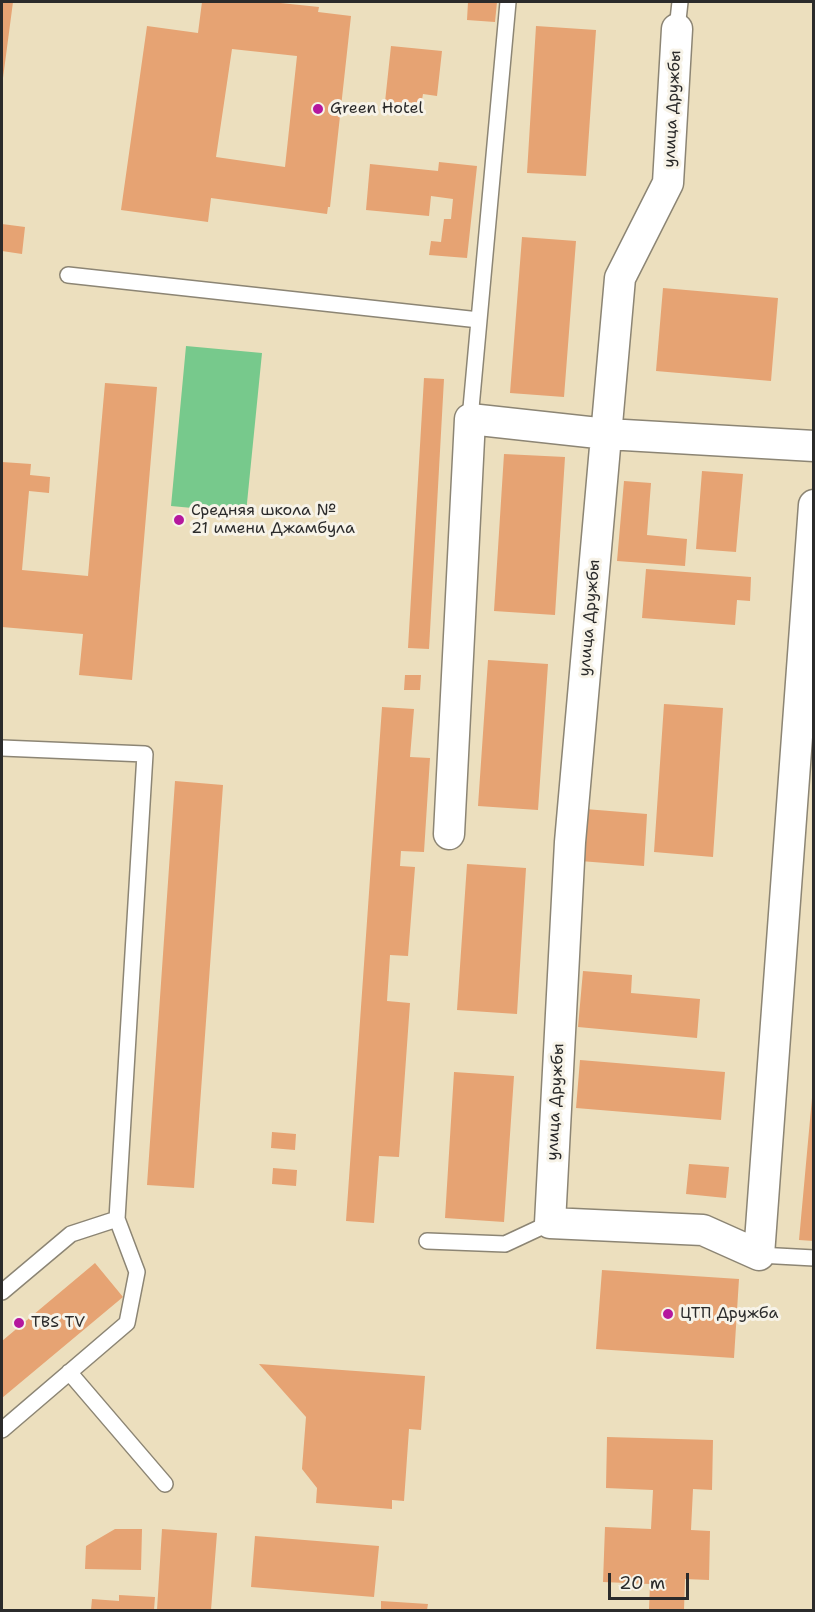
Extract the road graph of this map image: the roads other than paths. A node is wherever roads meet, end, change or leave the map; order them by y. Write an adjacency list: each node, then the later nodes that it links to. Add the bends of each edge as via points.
1 (508, 2): 4 (lane)
2 (678, 15): 6 (street, улица Дружбы, via 668,183 620,278)
3 (68, 275): 4 (lane)
4 (479, 320): 5 (lane)
5 (470, 419): 6 (street); 10 (street)
6 (607, 434): 7 (street); 12 (street, улица Дружбы, via 570,842)
7 (813, 446)
8 (813, 505): 14 (street)
9 (2, 748): 11 (lane, via 145,754)
10 (449, 834)
11 (117, 1220): 16 (lane, via 71,1234); 17 (lane, via 137,1272 127,1323)
12 (550, 1223): 13 (lane, via 505,1244); 14 (street, via 703,1230)
13 (426, 1240)
14 (759, 1255): 15 (lane)
15 (813, 1258)
16 (2, 1292)
17 (69, 1372): 18 (lane); 19 (lane)
18 (2, 1430)
19 (165, 1484)

